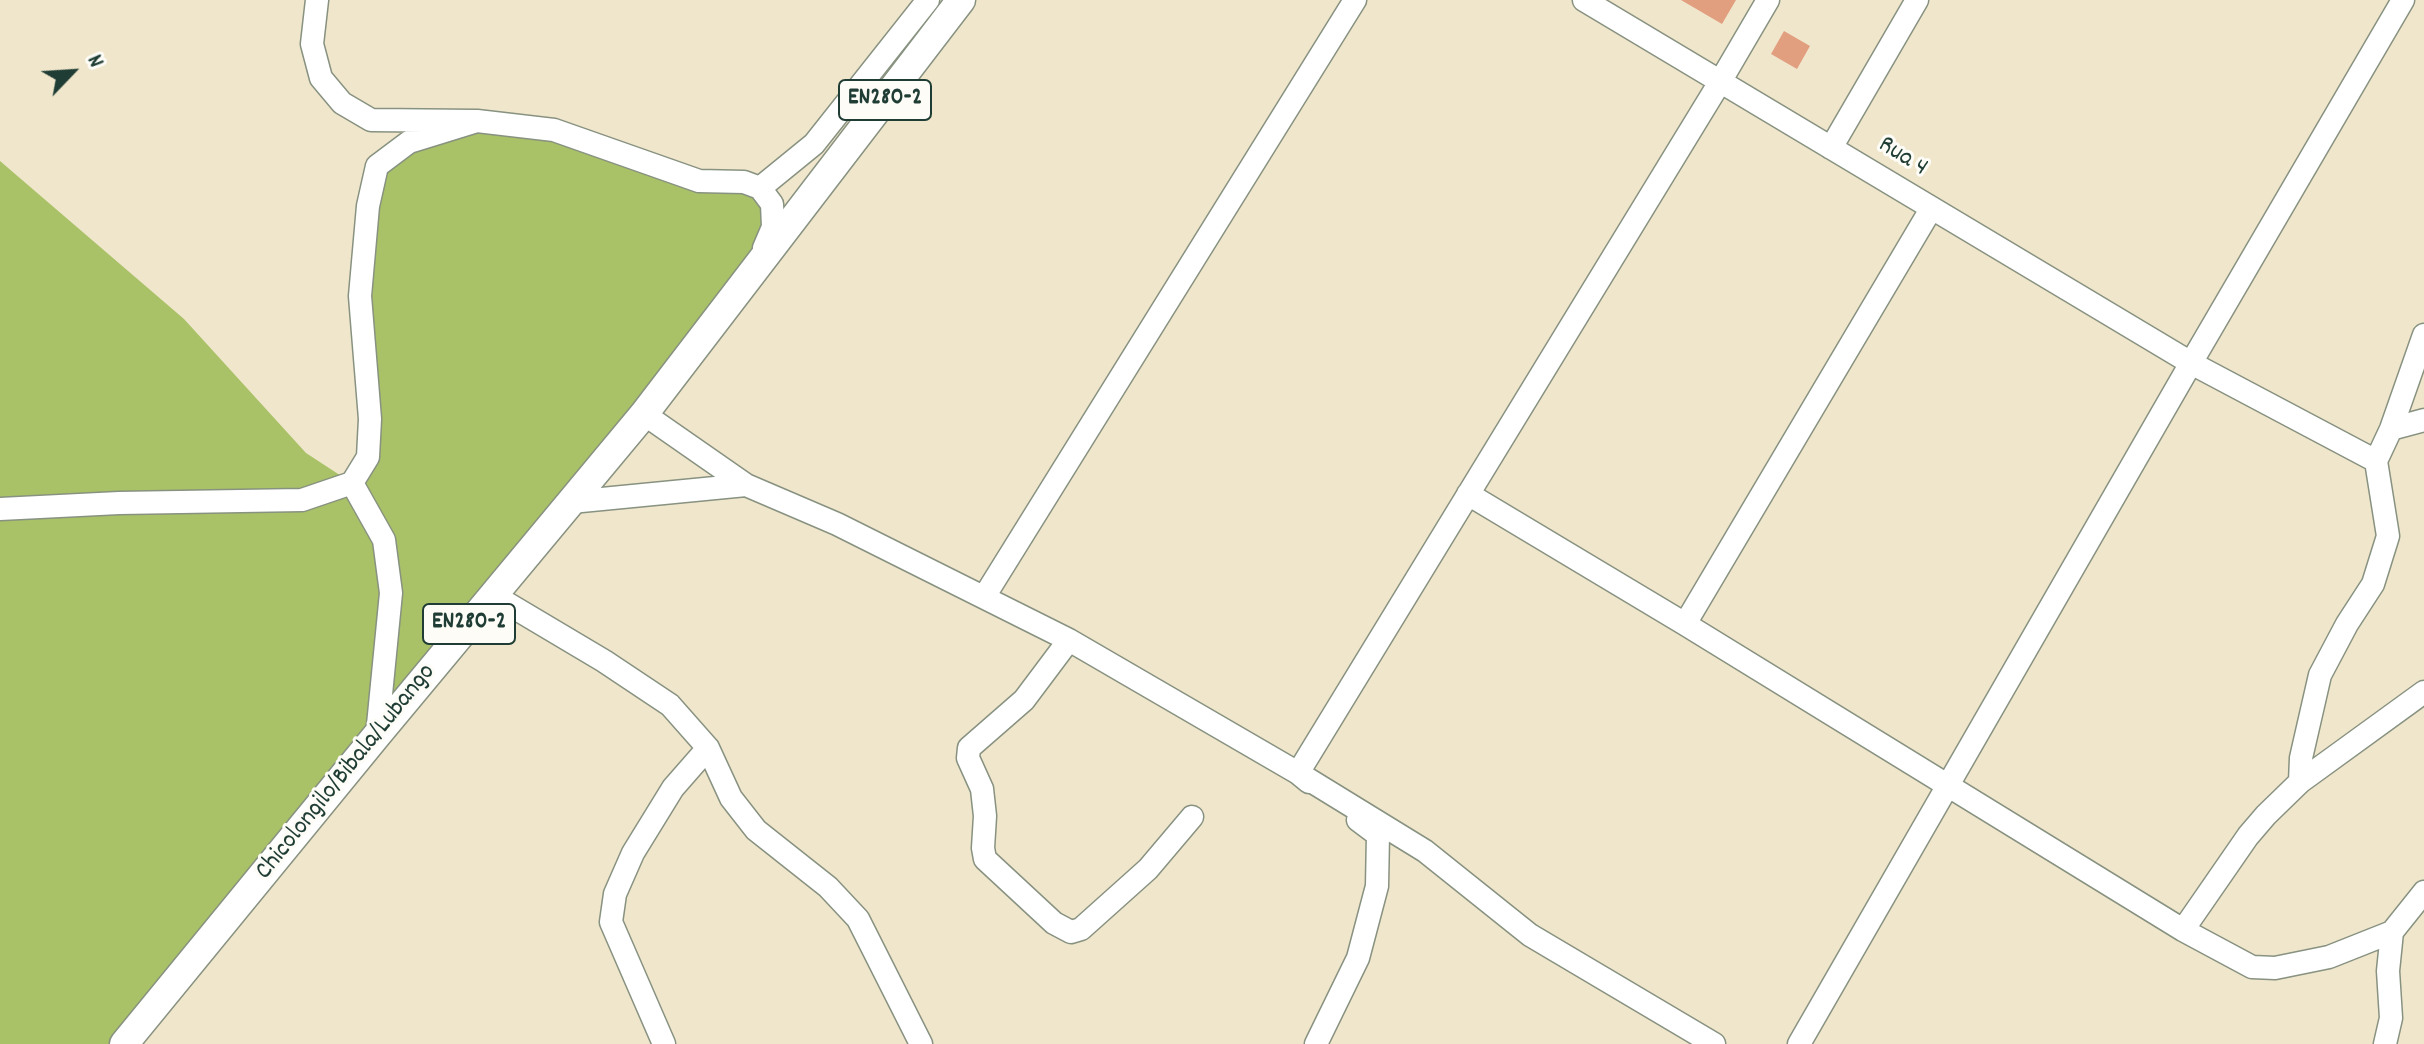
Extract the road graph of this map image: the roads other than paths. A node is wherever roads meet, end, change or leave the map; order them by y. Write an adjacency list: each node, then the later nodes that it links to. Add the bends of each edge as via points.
1 (317, 0): 10 (street, via 312,44 321,78 342,103 371,120)
2 (928, 0): 12 (street, via 814,144)
3 (961, 0): 14 (main road, Chicolongilo/Bibala/Lubango / EN280-2)
4 (1355, 0): 27 (street)
5 (1584, 0): 9 (street, Rua 4)
6 (1768, 0): 9 (street)
7 (1917, 0): 11 (street)
8 (2403, 0): 16 (street)
9 (1720, 82): 11 (street, Rua 4); 23 (street)
10 (477, 121): 12 (street, via 554,130 699,181 744,182); 21 (street, via 409,142 377,166 360,296 368,457)
11 (1831, 148): 13 (street, Rua 4)
12 (760, 188): 14 (street, via 772,204 773,227)
13 (1931, 209): 16 (street, Rua 4); 28 (street)
14 (758, 264): 17 (main road, Chicolongilo/Bibala/Lubango / EN280-2)
15 (2424, 335): 19 (street)
16 (2191, 363): 20 (street, Rua 4); 35 (street)
17 (644, 414): 22 (street); 24 (main road, Chicolongilo/Bibala/Lubango / EN280-2)
18 (2424, 420): 19 (street)
19 (2391, 429): 20 (street)
20 (2376, 461): 34 (street, via 2388,536 2373,584 2320,675)
21 (352, 483): 25 (street, via 302,500); 31 (street, via 384,540 391,593)
22 (746, 485): 24 (street); 27 (street)
23 (1468, 494): 28 (street); 33 (street)
24 (571, 502): 26 (main road, Chicolongilo/Bibala/Lubango / EN280-2)
25 (0, 509)
26 (493, 595): 31 (main road, Chicolongilo/Bibala/Lubango / EN280-2); 32 (street, via 670,705)
27 (984, 597): 29 (street)
28 (1685, 624): 35 (street)
29 (1069, 640): 33 (street); 36 (street, via 1024,700 969,748 982,789 985,859 1054,923 1071,932 1081,929 1148,869)
30 (2424, 692): 34 (street)
31 (377, 735): 40 (main road, Chicolongilo/Bibala/Lubango / EN280-2)
32 (708, 748): 41 (street, via 673,788 615,894 611,922); 42 (street, via 731,798 756,830 828,887 858,919)
33 (1298, 773): 43 (street, via 1378,835 1377,886 1358,958); 44 (street, via 1425,851 1530,935)
34 (2300, 782): 38 (street, via 2248,836)
35 (1947, 785): 38 (street); 45 (street)
36 (1192, 817)
37 (2424, 892): 39 (street)
38 (2183, 930): 39 (street, via 2252,967 2275,968 2329,957)
39 (2392, 932): 46 (street, via 2391,1018)
40 (124, 1044)
41 (664, 1044)
42 (921, 1044)
43 (1316, 1044)
44 (1714, 1044)
45 (1799, 1044)
46 (2385, 1044)

